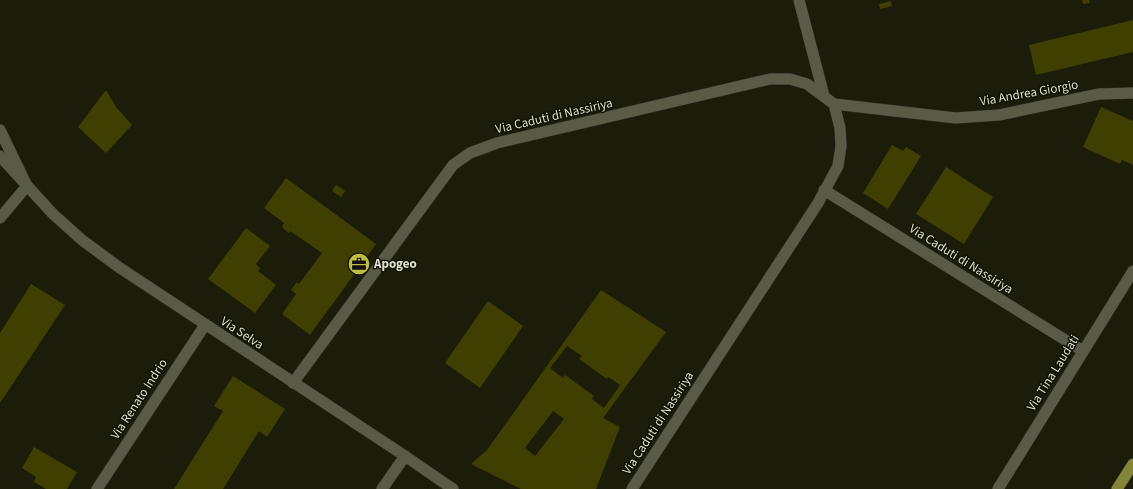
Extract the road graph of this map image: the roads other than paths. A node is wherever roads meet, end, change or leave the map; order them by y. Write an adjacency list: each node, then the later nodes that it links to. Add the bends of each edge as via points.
1 (799, 0): 3 (street)
2 (1133, 93): 4 (street, Via Andrea Giorgio, via 1099,94 999,115 956,118)
3 (824, 96): 4 (street, Via Caduti di Nassiriya); 13 (street, Via Caduti di Nassiriya, via 807,84 790,79 770,79 497,143 470,153 453,165)
4 (834, 104): 8 (street, Via Caduti di Nassiriya, via 841,146 838,166)
5 (0, 130): 7 (street)
6 (0, 156): 7 (street, Via Selva)
7 (27, 186): 9 (street); 11 (street, Via Selva, via 82,240)
8 (824, 190): 12 (street, Via Caduti di Nassiriya); 19 (street, Via Caduti di Nassiriya)
9 (0, 218)
10 (1133, 271): 12 (street, Via Tina Laudati)
11 (205, 325): 13 (street, Via Selva); 16 (street, Via Renato Indrio)
12 (1083, 351): 20 (street, Via Tina Laudati)
13 (293, 383): 14 (street, Via Selva)
14 (405, 456): 17 (street); 18 (street, Via Selva)
15 (1133, 464): 21 (main road)
16 (97, 489)
17 (382, 489)
18 (453, 489)
19 (632, 489)
20 (998, 489)
21 (1117, 489)

